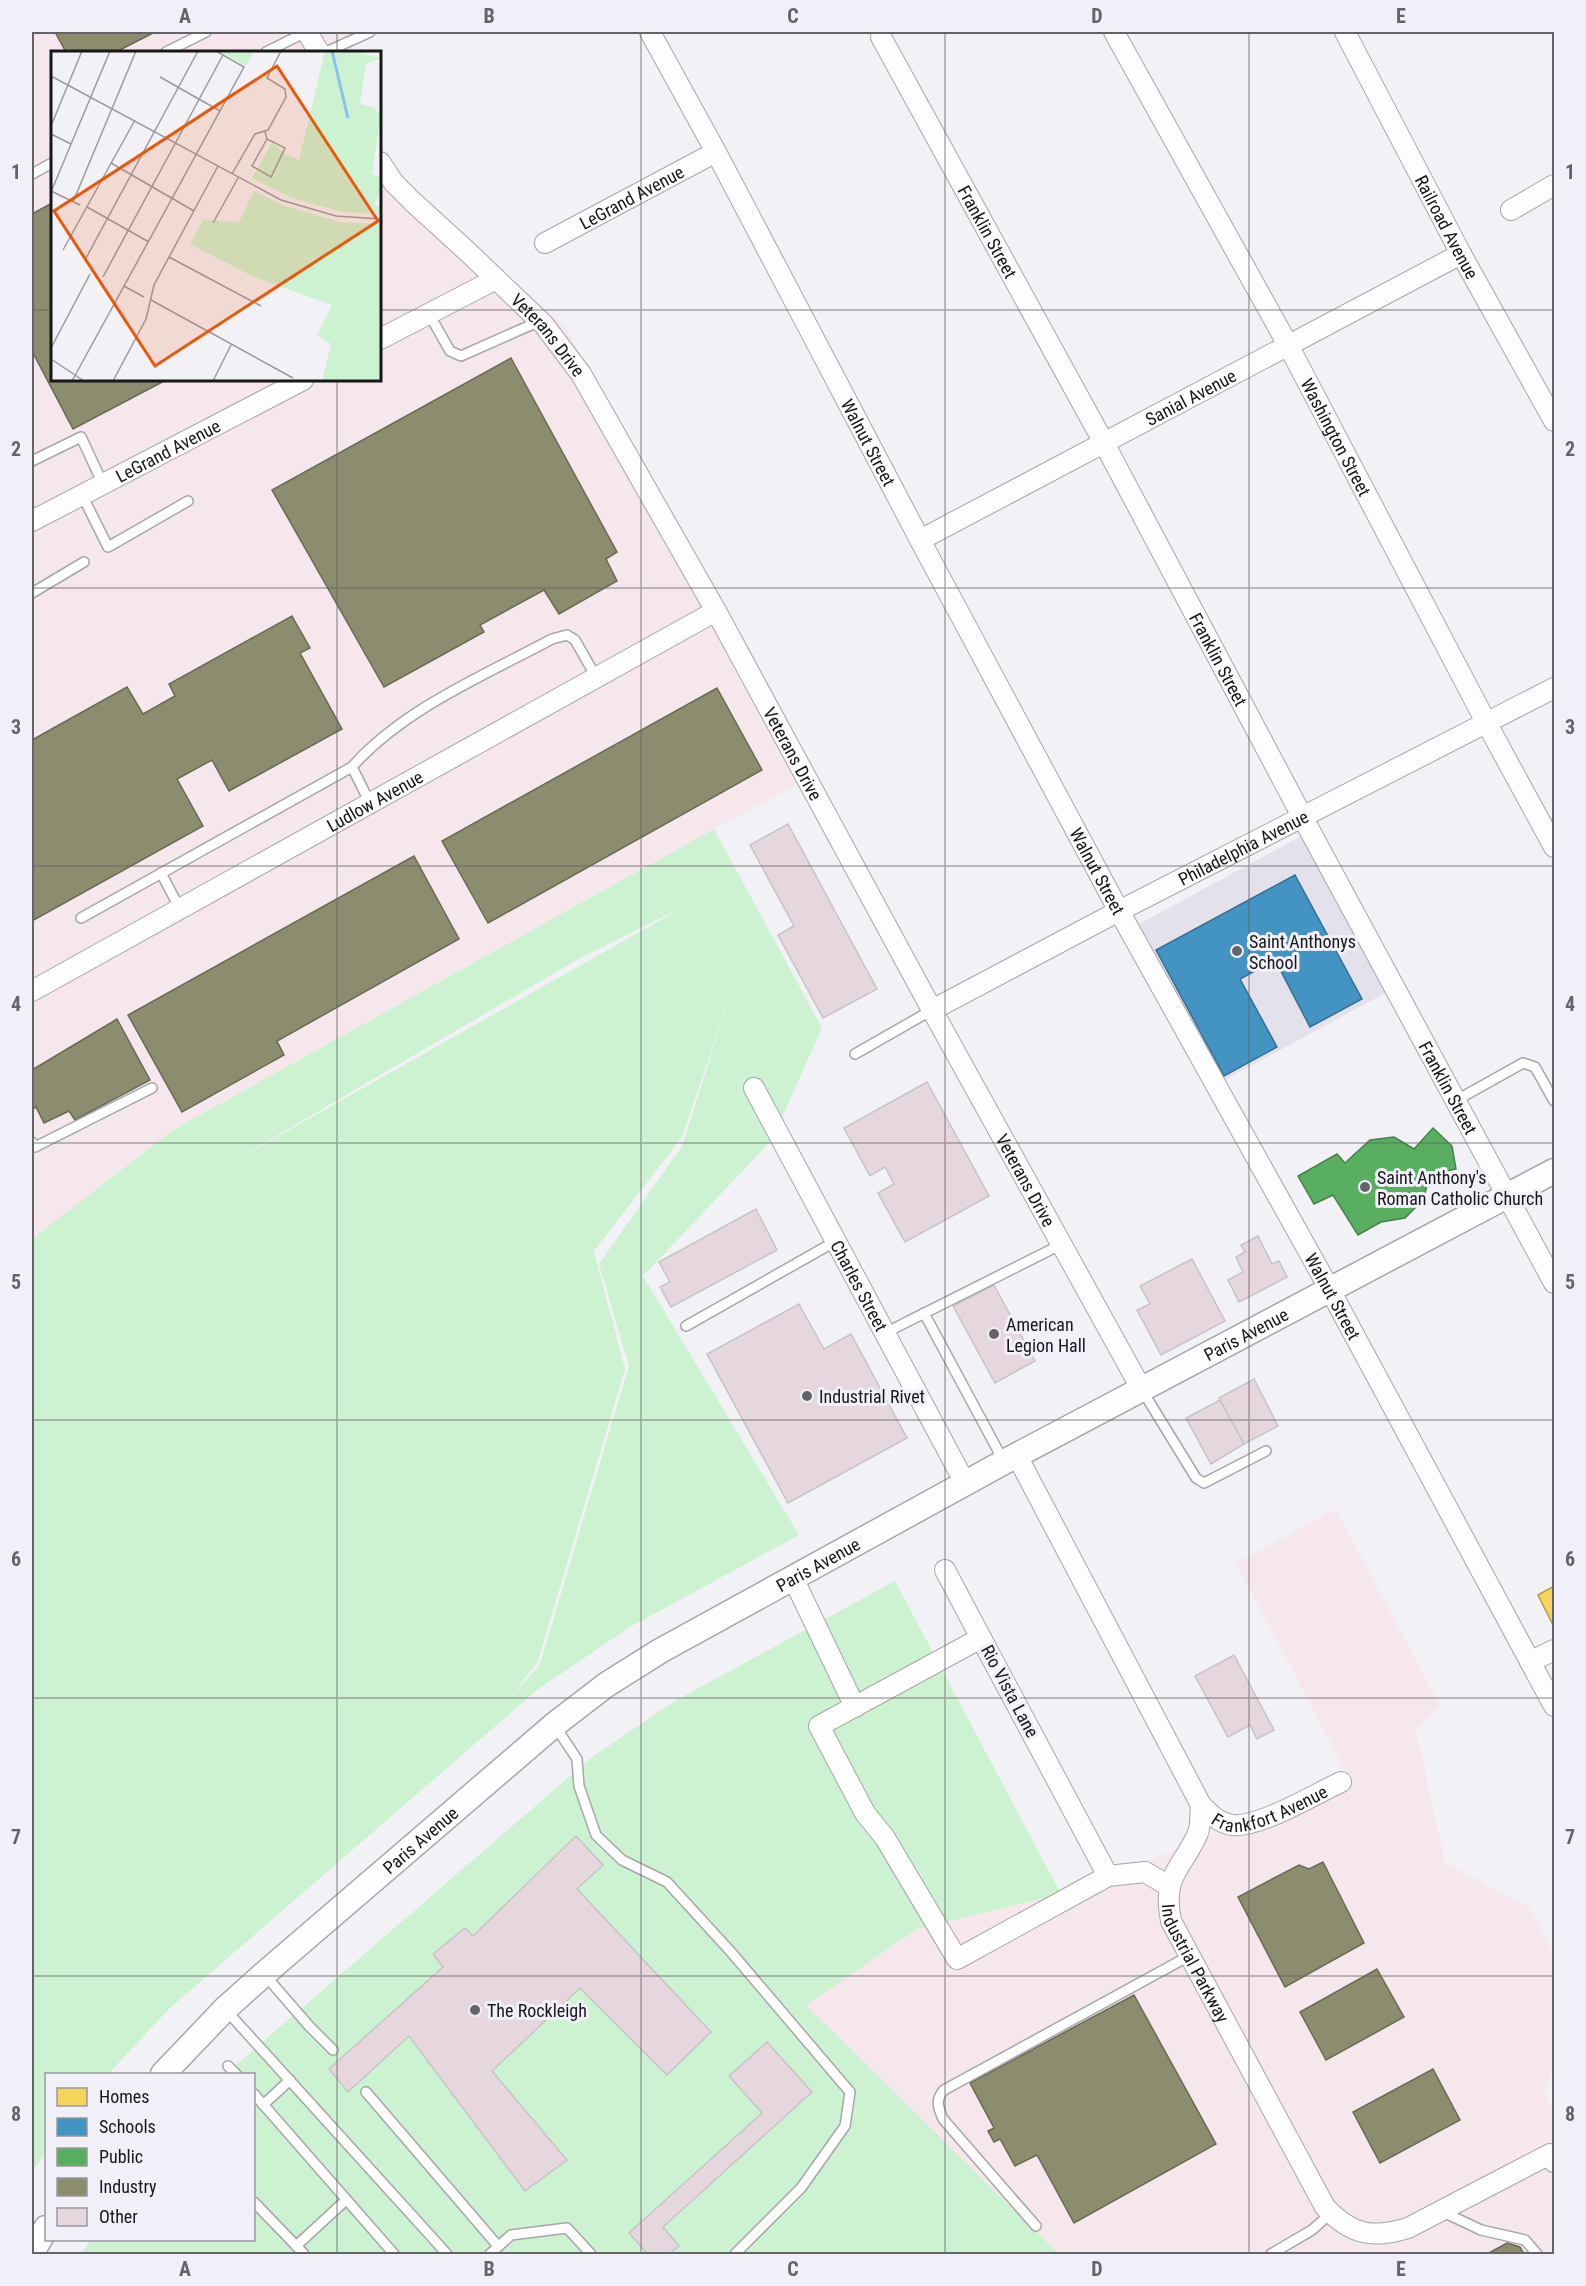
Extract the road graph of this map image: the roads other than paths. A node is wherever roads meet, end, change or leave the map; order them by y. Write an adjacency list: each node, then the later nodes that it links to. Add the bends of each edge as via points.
1 (206, 32): 8 (lane)
2 (307, 32): 9 (lane); 10 (street)
3 (370, 32): 11 (lane)
4 (650, 32): 12 (street, Walnut Street)
5 (1114, 32): 24 (street, Washington Street)
6 (1345, 32): 19 (street, Railroad Avenue)
7 (881, 37): 27 (street, Franklin Street)
8 (168, 51)
9 (268, 51)
10 (317, 51)
11 (328, 51)
12 (716, 152): 18 (street, LeGrand Avenue); 33 (street, Walnut Street)
13 (51, 164): 15 (lane)
14 (381, 164): 20 (street, Veterans Drive, via 394,183)
15 (32, 174)
16 (1554, 185): 17 (street)
17 (1511, 210)
18 (545, 243)
19 (1461, 254): 24 (street, Sanial Avenue); 26 (street, Railroad Avenue)
20 (496, 279): 21 (street); 22 (street, Veterans Drive)
21 (429, 314): 22 (lane, via 450,351 461,356); 23 (street)
22 (540, 321): 36 (street, Veterans Drive, via 581,374)
23 (381, 338)
24 (1288, 345): 27 (street, Sanial Avenue); 39 (street, Washington Street)
25 (301, 381): 29 (street, LeGrand Avenue)
26 (1554, 422)
27 (1104, 443): 33 (street, Sanial Avenue); 42 (street, Franklin Street)
28 (32, 461): 29 (lane, via 81,437)
29 (103, 484): 30 (street, LeGrand Avenue)
30 (82, 495): 31 (lane, via 108,547); 32 (street, LeGrand Avenue)
31 (188, 501)
32 (33, 517)
33 (920, 540): 46 (street, Walnut Street)
34 (84, 562): 35 (lane)
35 (32, 593)
36 (716, 611): 37 (street, Ludlow Avenue); 49 (street, Veterans Drive)
37 (596, 677): 40 (lane, via 575,640 567,635 552,639 399,724); 41 (street, Ludlow Avenue)
38 (1554, 688): 39 (street, Philadelphia Avenue)
39 (1486, 722): 42 (street, Philadelphia Avenue); 43 (street, Washington Street)
40 (352, 767): 41 (lane); 44 (lane)
41 (370, 802): 45 (street, Ludlow Avenue)
42 (1303, 818): 46 (street, Philadelphia Avenue); 53 (street, Franklin Street)
43 (1554, 847)
44 (161, 873): 45 (lane); 47 (lane)
45 (180, 909): 48 (street, Ludlow Avenue)
46 (1119, 911): 49 (street, Philadelphia Avenue); 61 (street, Walnut Street)
47 (81, 918)
48 (32, 991)
49 (932, 1010): 50 (lane); 59 (street, Veterans Drive)
50 (855, 1054)
51 (152, 1088): 55 (lane, via 35,1147)
52 (754, 1088): 58 (street, Charles Street)
53 (1455, 1101): 54 (lane, via 1523,1063 1535,1067); 57 (street, Franklin Street)
54 (1554, 1101)
55 (32, 1142)
56 (1554, 1171): 57 (street, Paris Avenue)
57 (1506, 1196): 60 (street, Franklin Street); 61 (street, Paris Avenue)
58 (836, 1241): 63 (lane); 64 (street, Charles Street)
59 (1062, 1244): 62 (lane); 65 (street, Veterans Drive)
60 (1554, 1283)
61 (1330, 1290): 65 (street, Paris Avenue); 73 (street, Walnut Street)
62 (924, 1313): 64 (lane); 67 (lane)
63 (686, 1326)
64 (885, 1333): 68 (street, Charles Street)
65 (1143, 1390): 66 (lane, via 1196,1478 1204,1483); 67 (street, Paris Avenue)
66 (1266, 1451)
67 (1010, 1459): 68 (street, Paris Avenue); 78 (street)
68 (965, 1483): 70 (street, Paris Avenue)
69 (945, 1570): 71 (street)
70 (793, 1578): 75 (street); 76 (street, Paris Avenue, via 660,1651 606,1685)
71 (981, 1638): 75 (street, Rio Vista Lane); 79 (street, Rio Vista Lane)
72 (1554, 1650): 73 (street)
73 (1530, 1662): 74 (street, Walnut Street)
74 (1554, 1706)
75 (855, 1707): 79 (street, Rio Vista Lane, via 819,1726 865,1813 885,1838 957,1959)
76 (554, 1725): 82 (street, Paris Avenue); 107 (lane, via 577,1759 579,1786 596,1835 622,1860 668,1882 850,2092 845,2126 801,2187)
77 (1341, 1782): 78 (street, Frankfort Avenue, via 1253,1823 1231,1825 1215,1818)
78 (1201, 1805): 80 (street, Industrial Parkway, via 1199,1831)
79 (1108, 1876): 80 (street, via 1145,1872)
80 (1169, 1886): 81 (street, Industrial Parkway, via 1171,1921)
81 (1190, 1956): 96 (street, Industrial Parkway); 97 (lane, via 939,2096 936,2104 943,2119)
82 (269, 1970): 83 (street, Paris Avenue); 84 (lane)
83 (225, 2009): 86 (street, Paris Avenue); 88 (lane)
84 (333, 2050)
85 (228, 2066): 87 (lane)
86 (164, 2073)
87 (235, 2073)
88 (290, 2080): 91 (lane); 104 (lane)
89 (366, 2092): 100 (lane)
90 (255, 2095): 91 (lane)
91 (263, 2105): 93 (lane)
92 (1552, 2158): 95 (street, Industrial Parkway)
93 (346, 2200): 99 (lane); 103 (lane)
94 (255, 2203): 99 (lane)
95 (1441, 2211): 96 (street, Industrial Parkway, via 1387,2235 1367,2234); 109 (lane, via 1481,2230 1525,2240)
96 (1331, 2213): 108 (lane, via 1312,2230)
97 (1036, 2226)
98 (45, 2230): 101 (street)
99 (296, 2246): 102 (lane)
100 (498, 2246): 105 (lane); 106 (lane, via 511,2235 567,2228)
101 (32, 2253)
102 (304, 2254)
103 (394, 2254)
104 (447, 2254)
105 (490, 2254)
106 (591, 2254)
107 (735, 2254)
108 (1271, 2254)
109 (1537, 2254)

